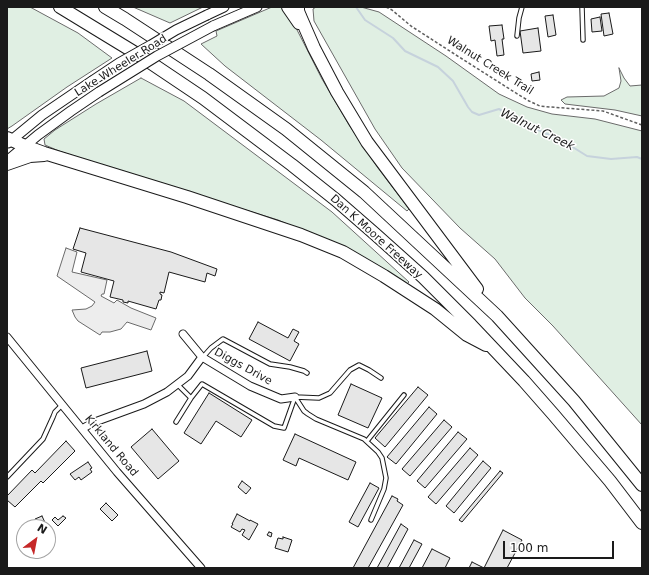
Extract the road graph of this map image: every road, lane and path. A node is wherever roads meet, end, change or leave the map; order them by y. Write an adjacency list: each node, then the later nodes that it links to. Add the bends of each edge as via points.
1 (60, 7): 21 (highway, Dan K Moore Freeway, via 142,57 292,165 380,239)
2 (105, 7): 18 (highway, via 209,74 286,129 364,192)
3 (224, 7): 14 (main road, Lake Wheeler Road, bridge, via 176,30 119,63)
4 (257, 7): 15 (main road, Lake Wheeler Road, bridge, via 213,26 157,56 71,111)
5 (288, 7): 12 (highway)
6 (298, 7): 12 (highway)
7 (386, 7): 13 (path, Walnut Creek Trail, via 529,101 540,106 603,111)
8 (522, 7): 10 (lane)
9 (582, 7): 11 (lane)
10 (517, 36)
11 (583, 40)
12 (314, 48): 18 (highway, via 367,142)
13 (642, 125)
14 (8, 141): 15 (highway)
15 (25, 146): 16 (highway); 17 (main road, Lake Wheeler Road)
16 (50, 155): 17 (highway, via 30,156); 21 (highway, via 301,234 343,252 435,309 467,335)
17 (7, 163)
18 (497, 316): 34 (highway, via 574,401)
19 (183, 334): 22 (street)
20 (7, 337): 29 (street, Kirkland Road)
21 (494, 349): 36 (highway, Dan K Moore Freeway, via 610,481)
22 (203, 357): 23 (lane, via 223,339 270,364); 25 (street, Diggs Drive, via 188,376); 27 (street, Diggs Drive, via 250,386 281,399)
23 (307, 373)
24 (381, 378): 27 (lane, via 359,365 350,370 330,393 319,398)
25 (177, 384): 28 (lane); 31 (street, Diggs Drive, via 144,404)
26 (404, 395): 32 (lane)
27 (295, 397): 28 (lane, via 284,428 274,426 202,384); 32 (lane, via 304,410 316,419)
28 (191, 398): 30 (lane)
29 (62, 404): 31 (street, Kirkland Road); 33 (lane, via 52,417 43,439)
30 (176, 422)
31 (82, 429): 37 (street, Kirkland Road)
32 (368, 441): 35 (lane, via 382,458 386,478)
33 (7, 477)
34 (642, 485)
35 (371, 520)
36 (642, 523)
37 (201, 568)

